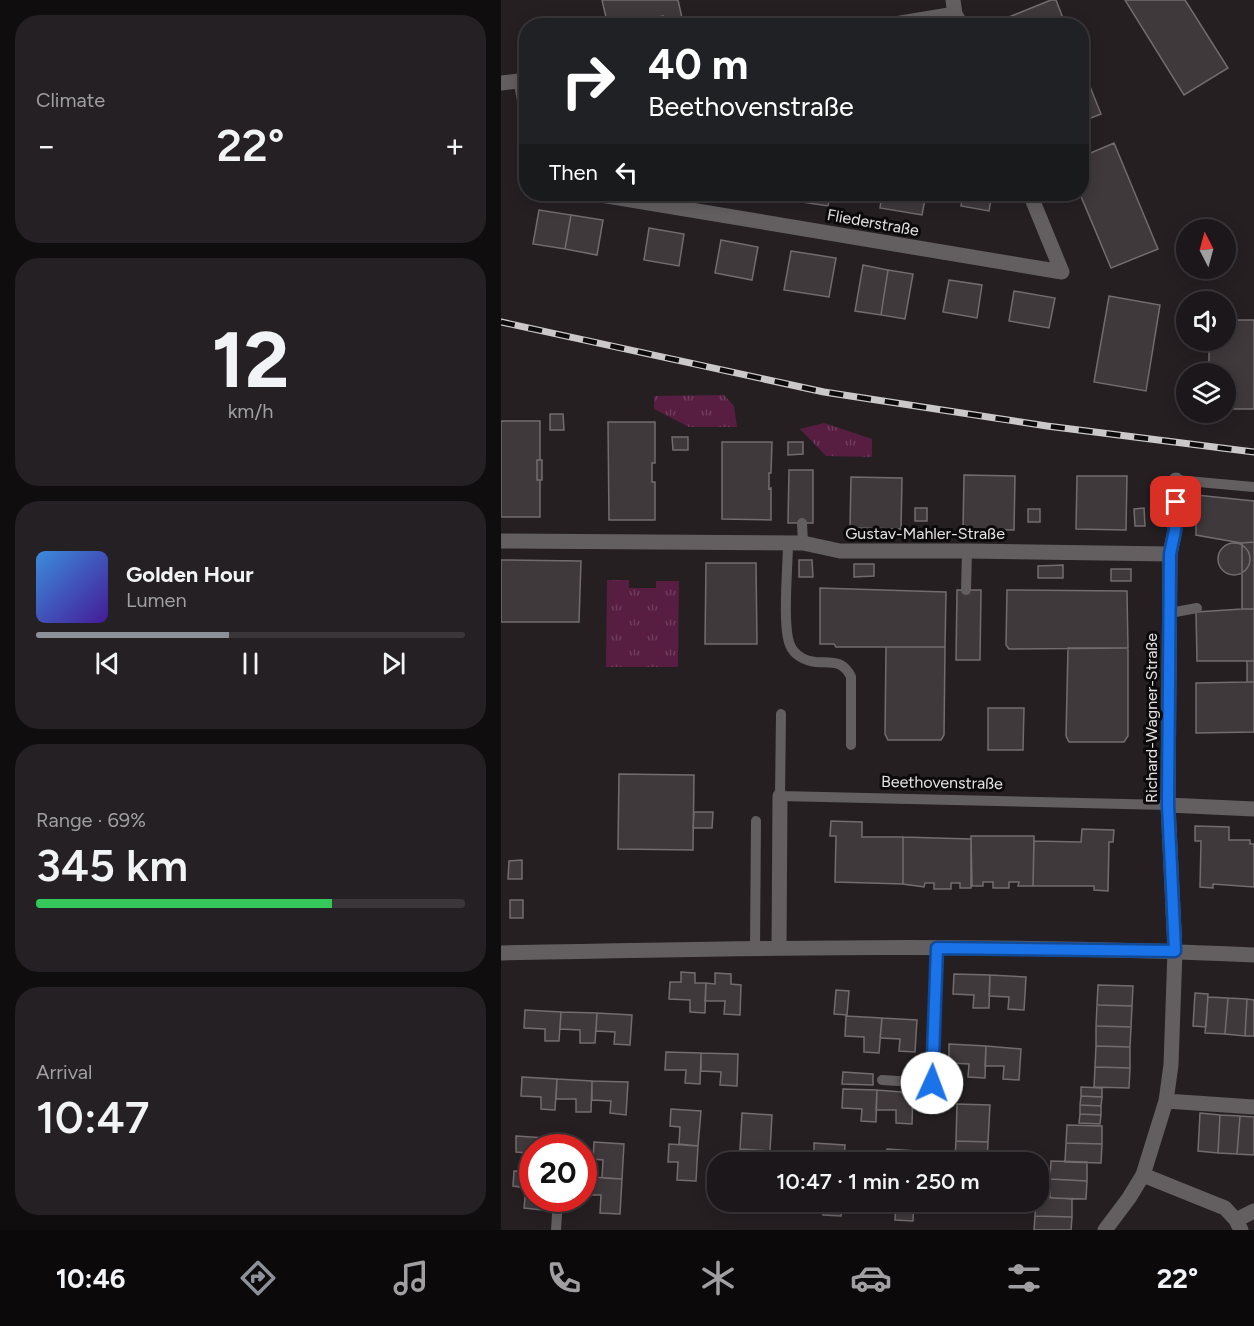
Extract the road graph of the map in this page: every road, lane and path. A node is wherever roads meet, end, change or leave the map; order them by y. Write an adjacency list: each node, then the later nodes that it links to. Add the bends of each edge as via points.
1 (957, 13): 2 (street)
2 (929, 18)
3 (519, 81): 4 (street)
4 (501, 83)
5 (637, 201): 6 (street, Fliederstraße, via 1062,272)
6 (1033, 201)
7 (1176, 480): 8 (lane); 13 (street, Richard-Wagner-Straße, via 1175,530)
8 (1254, 487)
9 (802, 523): 11 (lane)
10 (501, 540): 11 (street, Gustav-Mahler-Straße)
11 (795, 543): 12 (street, Gustav-Mahler-Straße, via 840,552); 18 (lane, via 786,633 800,657 846,667 851,677)
12 (967, 551): 13 (street, Gustav-Mahler-Straße); 14 (lane)
13 (1170, 554): 16 (street, Richard-Wagner-Straße)
14 (966, 590)
15 (1197, 608): 16 (lane)
16 (1170, 613): 20 (street, Richard-Wagner-Straße)
17 (781, 714): 19 (lane)
18 (851, 745)
19 (780, 796): 20 (lane, Beethovenstraße); 23 (street)
20 (1168, 805): 21 (street, Beethovenstraße); 26 (street, Richard-Wagner-Straße)
21 (1254, 809)
22 (756, 821): 24 (lane)
23 (779, 947): 24 (street); 25 (street)
24 (755, 948): 27 (street)
25 (937, 948): 26 (street); 29 (lane, via 932,1083)
26 (1175, 951): 28 (street); 30 (street, Richard-Wagner-Straße, via 1174,1034)
27 (501, 953)
28 (1254, 955)
29 (882, 1080)
30 (1166, 1101): 31 (street); 32 (street, Richard-Wagner-Straße)
31 (1254, 1107)
32 (1143, 1175): 35 (street, via 1225,1209); 37 (street, Richard-Wagner-Straße)
33 (1254, 1211): 35 (street)
34 (557, 1212): 36 (lane)
35 (1238, 1225)
36 (556, 1230)
37 (1105, 1230)

